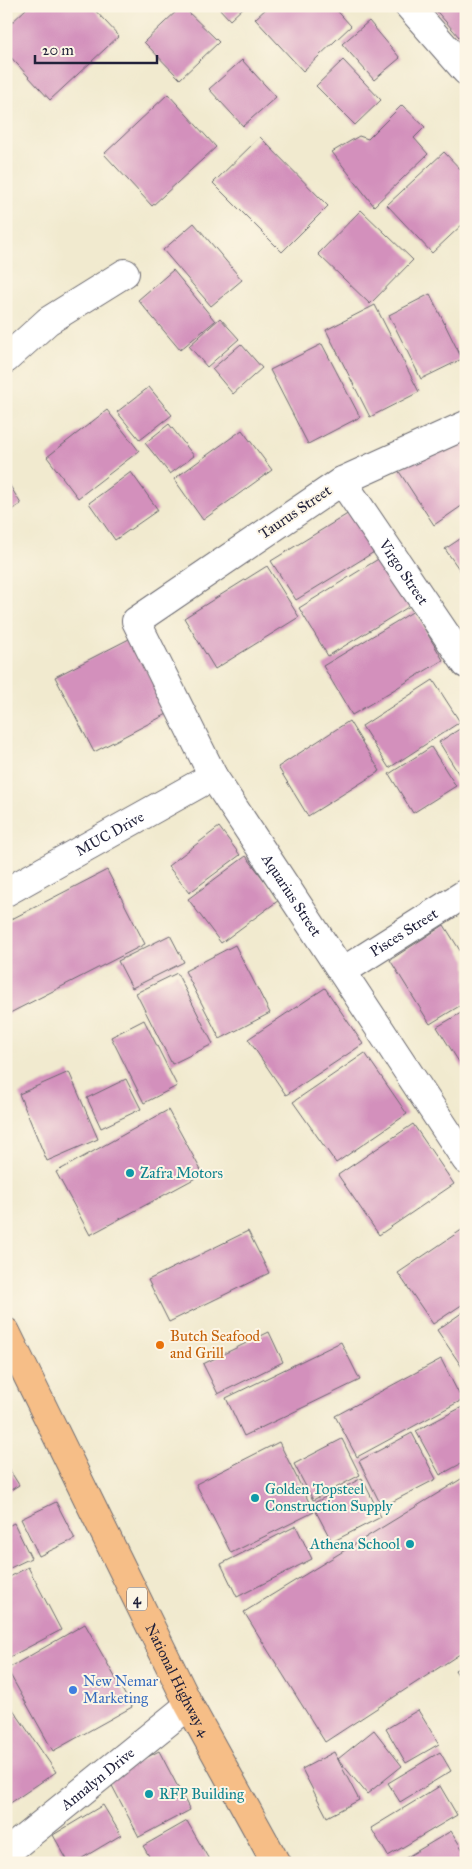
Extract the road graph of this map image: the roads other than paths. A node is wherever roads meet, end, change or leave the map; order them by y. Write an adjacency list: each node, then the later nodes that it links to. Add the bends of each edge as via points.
1 (409, 6): 2 (street)
2 (466, 71)
3 (125, 273): 4 (street, via 48,321)
4 (6, 359)
5 (466, 425): 6 (street, Taurus Street)
6 (342, 481): 7 (street, Taurus Street); 8 (street, Virgo Street)
7 (136, 621): 9 (street, Aquarius Street)
8 (466, 664)
9 (214, 776): 10 (street, MUC Drive); 12 (street, Aquarius Street)
10 (6, 892)
11 (466, 893): 12 (street, Pisces Street)
12 (343, 971): 13 (street, Aquarius Street)
13 (466, 1160)
14 (8, 1339): 15 (main road, National Highway 4 / 4)
15 (189, 1705): 16 (street, Annalyn Drive); 17 (main road, National Highway 4 / 4)
16 (6, 1853)
17 (276, 1863)

